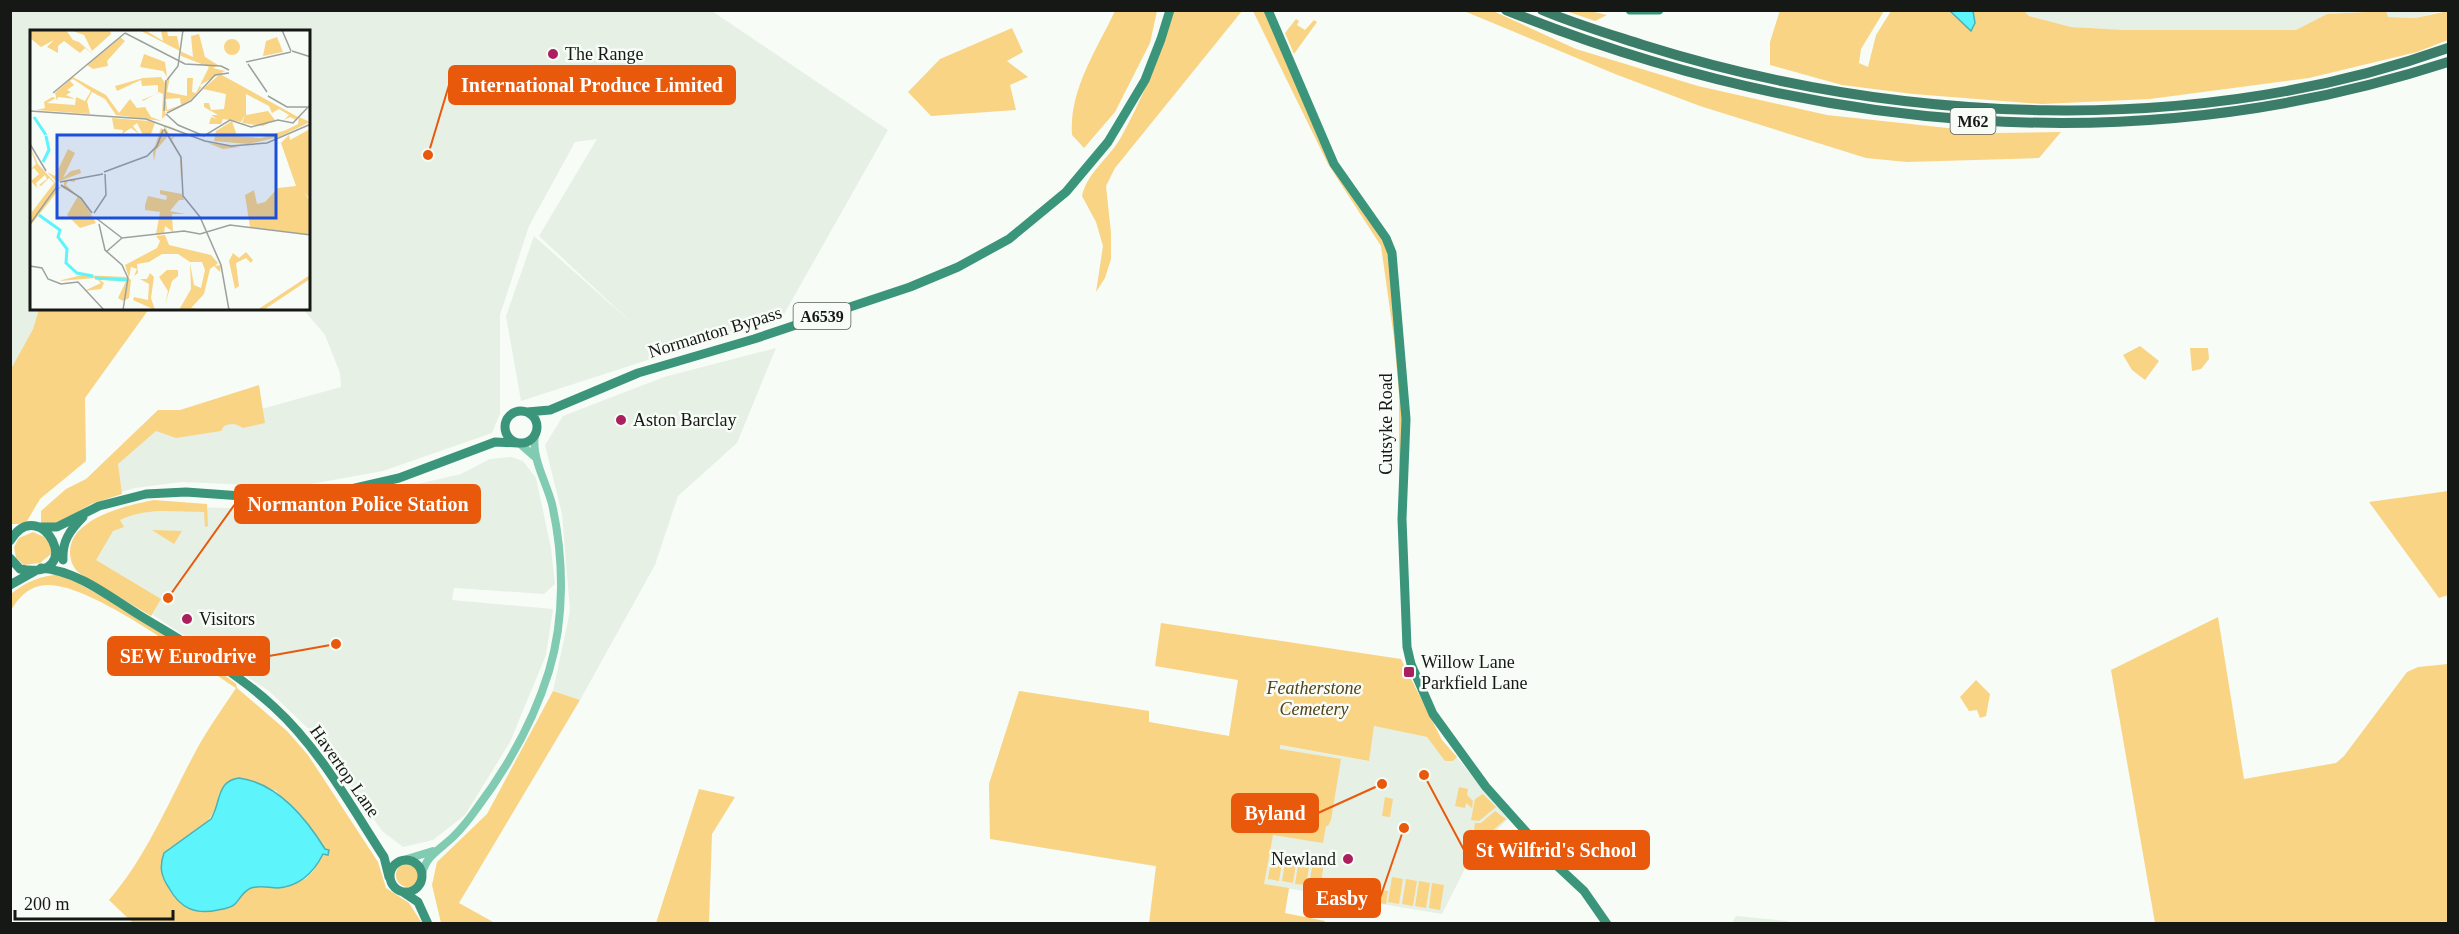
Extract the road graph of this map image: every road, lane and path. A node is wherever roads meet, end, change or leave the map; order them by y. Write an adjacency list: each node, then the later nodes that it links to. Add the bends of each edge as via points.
1 (1170, 10): 9 (main road, Normanton Bypass / A6539, via 1145,80 1108,142 1066,192 1008,239 958,267 910,287 638,373)
2 (1268, 10): 35 (main road, Cutsyke Road, via 1334,164 1386,238 1392,253 1406,419 1403,529 1411,664 1443,729 1486,787 1584,891)
3 (1506, 10): 8 (highway, M62, via 1663,66 1832,105 1959,120 2034,123 2201,115 2307,100)
4 (1542, 10): 7 (highway, M62, via 1647,46 1744,73 1897,99 2033,110 2162,106 2256,94 2369,72)
5 (1630, 10): 6 (main road)
6 (1659, 10)
7 (2448, 48)
8 (2448, 62)
9 (562, 406): 10 (main road, Normanton Bypass / A6539); 12 (main road, Normanton Bypass / A6539, via 546,416)
10 (527, 412): 11 (main road, A6539, via 511,414); 12 (main road, via 535,419)
11 (505, 426): 13 (main road, via 507,435); 14 (main road, A6539)
12 (536, 431): 13 (main road, A6539, via 531,439); 15 (street)
13 (519, 443): 14 (main road, A6539, via 495,442); 15 (street)
14 (477, 448): 16 (main road, A6539, via 439,465 351,489 256,497 186,492 146,494)
15 (537, 461): 28 (street, via 554,513 560,559 560,609 549,670 538,702 495,782 476,811)
16 (91, 509): 17 (main road, A6539, via 57,527); 21 (main road, A6539, via 68,525); 22 (main road, via 68,534)
17 (39, 527): 19 (main road); 21 (main road)
18 (10, 529): 19 (main road)
19 (22, 529): 20 (main road)
20 (10, 541)
21 (56, 544): 22 (main road, Havertop Lane); 24 (main road, via 51,563)
22 (63, 560): 25 (main road, Havertop Lane)
23 (11, 561): 24 (main road, Havertop Lane, via 20,569)
24 (39, 569): 25 (main road, Havertop Lane, via 55,569); 26 (main road)
25 (76, 577): 27 (main road, Havertop Lane, via 227,671 275,708 311,748)
26 (10, 585)
27 (376, 845): 29 (main road, Havertop Lane); 31 (main road, Havertop Lane, via 387,864)
28 (437, 850): 29 (street); 30 (street, via 427,860)
29 (404, 860): 30 (main road, via 416,863); 31 (main road, via 394,864)
30 (422, 876): 32 (main road, via 414,890); 33 (main road)
31 (389, 877): 32 (main road, via 393,886)
32 (403, 892): 33 (main road)
33 (423, 909): 34 (main road)
34 (428, 924)
35 (1607, 924)

